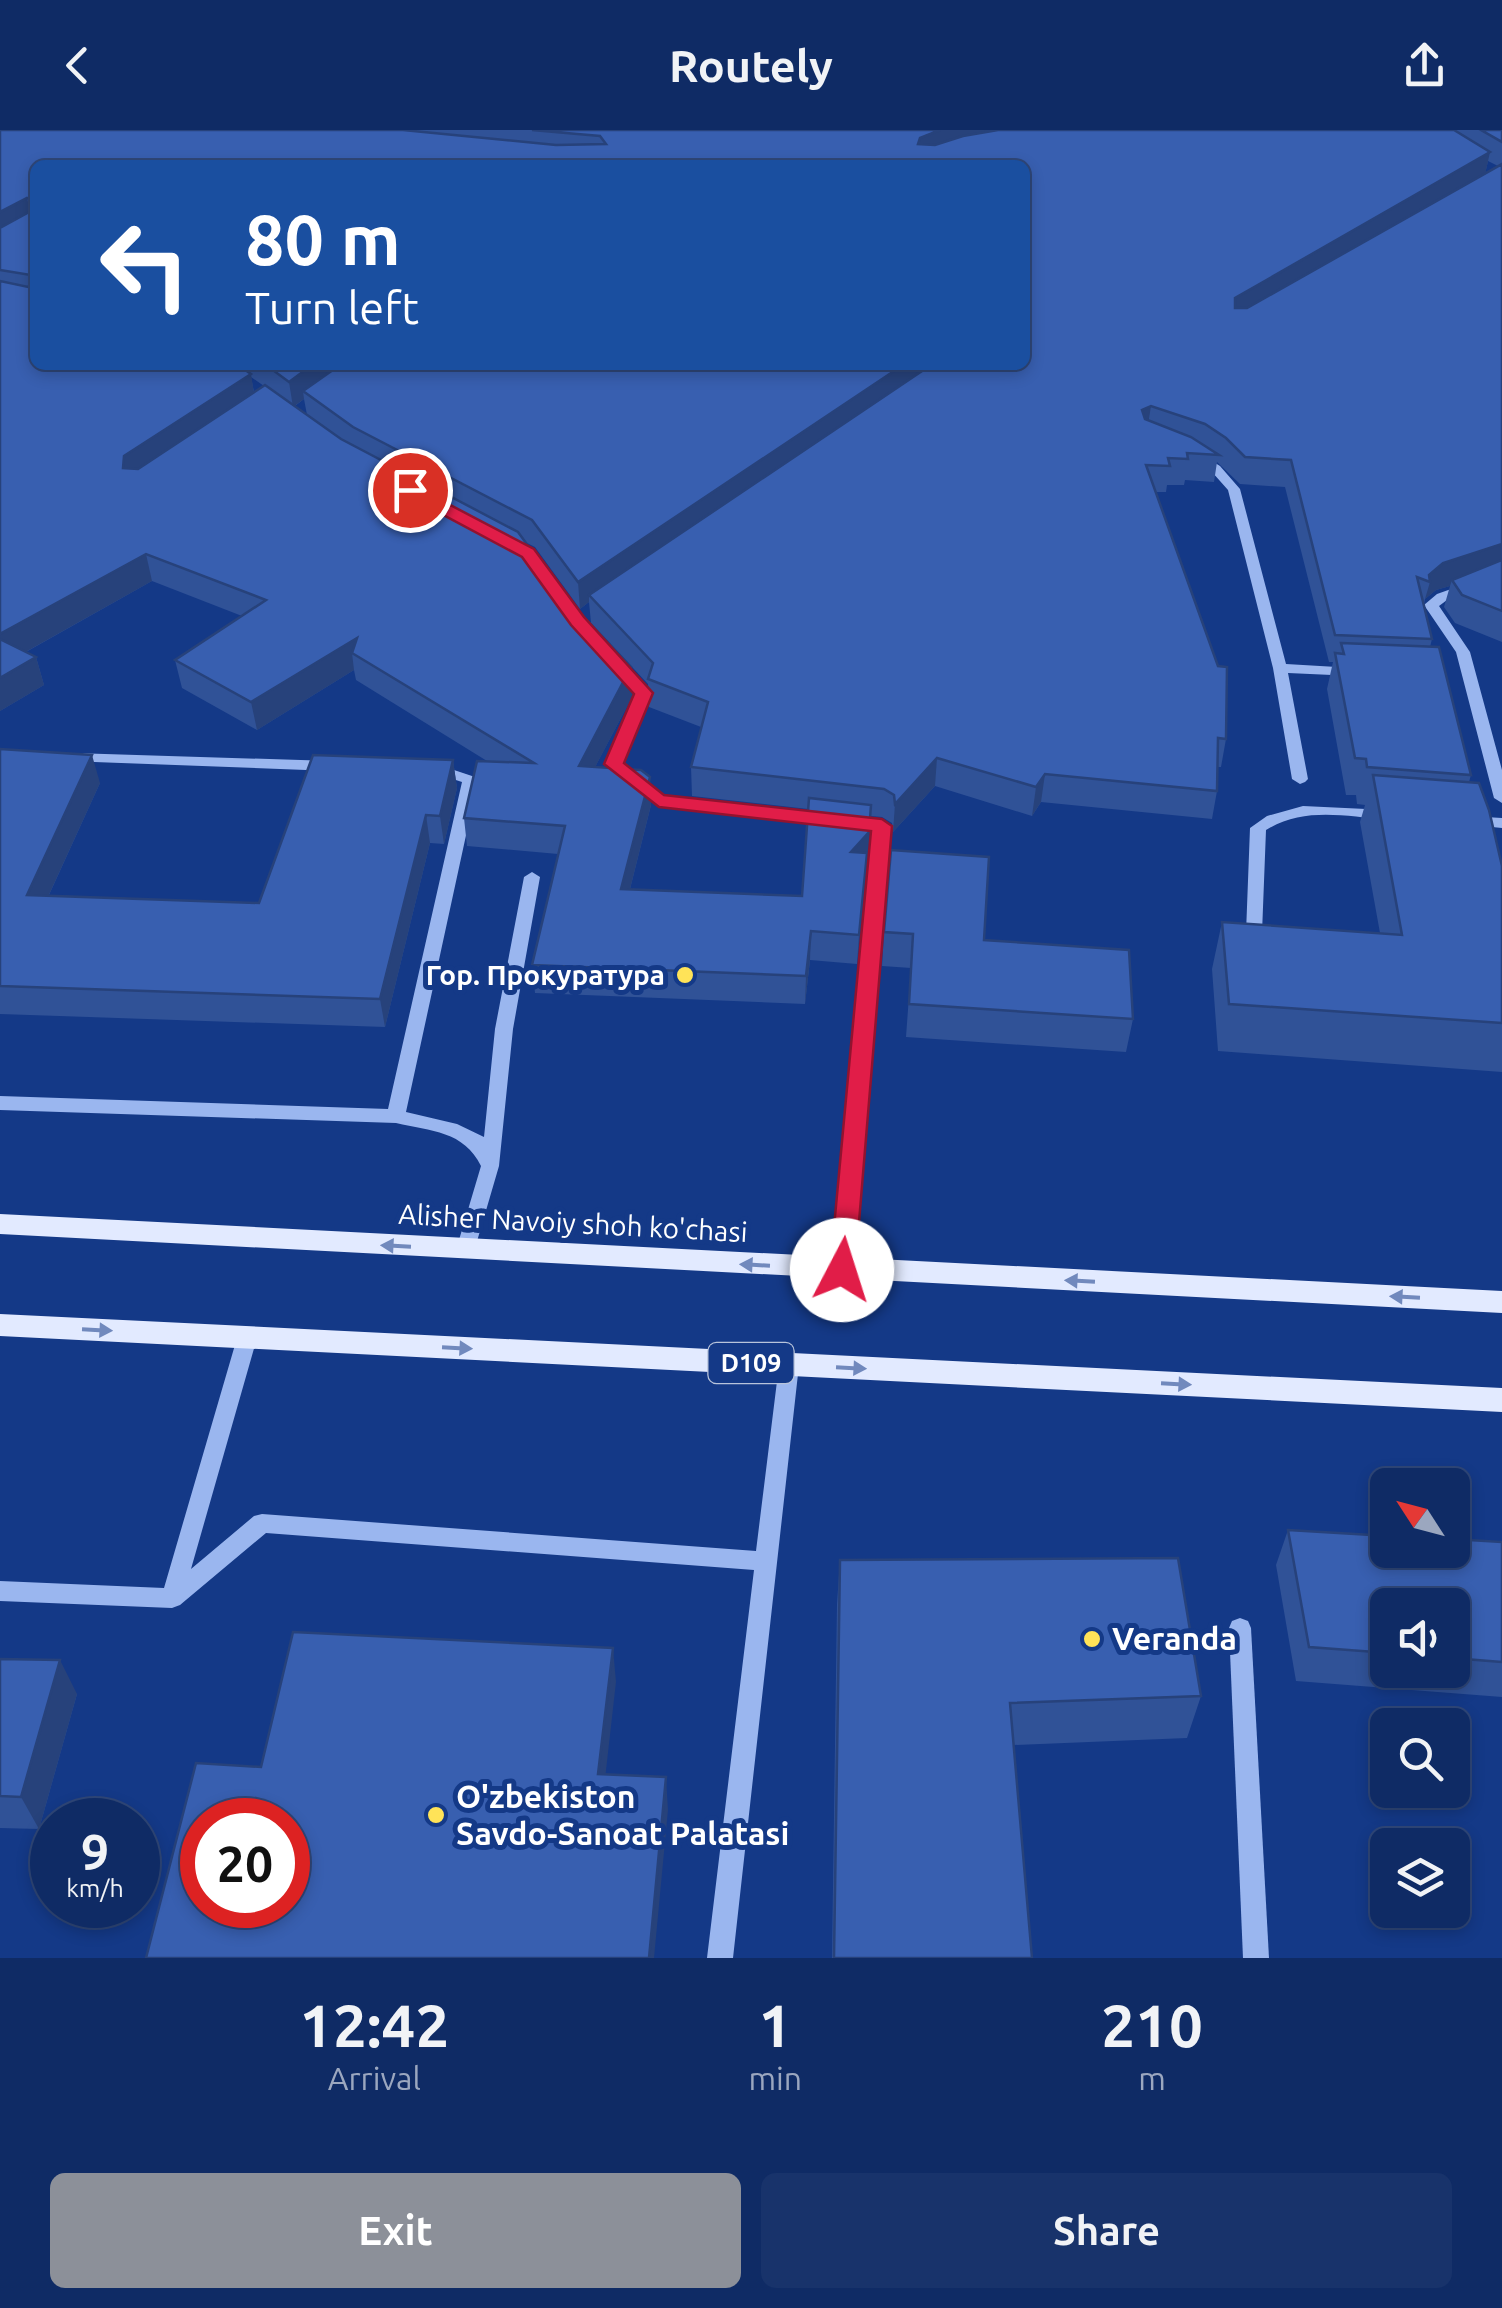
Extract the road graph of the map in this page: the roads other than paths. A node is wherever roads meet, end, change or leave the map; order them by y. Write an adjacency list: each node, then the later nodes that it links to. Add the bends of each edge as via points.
1 (1192, 452): 4 (street, via 1234,489)
2 (1502, 575): 7 (street, via 1431,605 1462,652)
3 (604, 650): 23 (street, via 644,693 614,764 659,800 882,826)
4 (1280, 668): 5 (street); 11 (street)
5 (1374, 673)
6 (1450, 676): 7 (street)
7 (1469, 678): 12 (street)
8 (59, 758): 9 (street)
9 (348, 767)
10 (424, 768): 19 (street, via 470,780)
11 (1300, 778)
12 (1502, 798)
13 (1403, 816): 17 (street, via 1305,809 1275,815 1258,828)
14 (1443, 819): 15 (street)
15 (1502, 823)
16 (532, 876): 20 (street, via 504,1030)
17 (1254, 933)
18 (0, 1103): 19 (street)
19 (396, 1116): 20 (street, via 465,1136 479,1144)
20 (490, 1166): 22 (street)
21 (0, 1224): 22 (main road, Alisher Navoiy shoh ko'chasi, one-way to 21)
22 (466, 1250): 23 (main road, Alisher Navoiy shoh ko'chasi, one-way to 22)
23 (842, 1270): 24 (main road, Alisher Navoiy shoh ko'chasi, one-way to 23)
24 (1502, 1302)
25 (0, 1326): 26 (main road, D109, one-way to 26)
26 (248, 1338): 27 (main road, D109, one-way to 27); 31 (street)
27 (789, 1364): 28 (main road, D109, one-way to 28); 29 (street)
28 (1502, 1400)
29 (765, 1560): 31 (street, via 262,1523); 33 (street)
30 (0, 1591): 31 (street)
31 (172, 1598)
32 (1240, 1628): 34 (street)
33 (720, 1958)
34 (1256, 1958)

